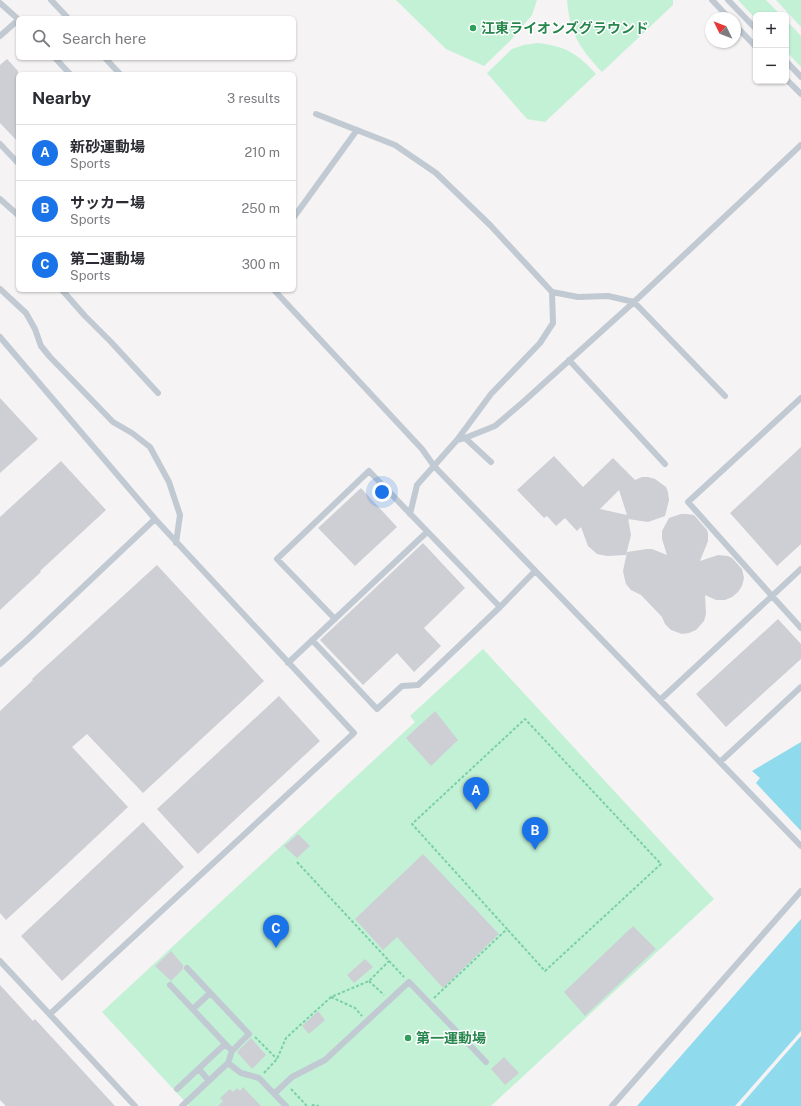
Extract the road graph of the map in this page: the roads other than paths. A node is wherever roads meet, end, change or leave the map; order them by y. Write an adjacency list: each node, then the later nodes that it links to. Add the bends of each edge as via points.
1 (51, 0): 6 (lane)
2 (712, 0): 5 (lane)
3 (728, 0): 9 (lane)
4 (0, 3): 7 (lane)
5 (723, 12)
6 (66, 16)
7 (16, 18)
8 (16, 22): 11 (lane)
9 (753, 26)
10 (741, 31): 12 (lane)
11 (0, 36)
12 (753, 44)
13 (57, 60): 16 (lane)
14 (107, 60): 17 (lane)
15 (789, 64): 18 (lane)
16 (68, 72)
17 (118, 72)
18 (801, 77)
19 (789, 82): 20 (lane)
20 (801, 94)
21 (316, 114): 22 (lane)
22 (357, 130): 28 (lane); 32 (lane, via 395,145 436,173 490,225)
23 (0, 144): 25 (lane)
24 (801, 145): 33 (lane)
25 (16, 161)
26 (0, 199): 27 (lane)
27 (16, 213)
28 (296, 214)
29 (0, 289): 47 (lane, via 26,313 41,346 50,357 113,422 150,447 169,482 180,515)
30 (64, 292): 36 (lane)
31 (276, 292): 43 (lane, via 422,449)
32 (552, 292): 33 (lane, via 578,297 608,296); 40 (lane, via 553,323 540,343 491,394)
33 (634, 302): 35 (lane); 37 (lane)
34 (0, 337): 45 (lane)
35 (569, 360): 39 (lane, via 495,426); 42 (lane)
36 (158, 393)
37 (725, 396)
38 (801, 398): 50 (lane, via 688,502)
39 (465, 438): 40 (lane); 41 (lane)
40 (457, 440): 43 (lane)
41 (490, 462)
42 (665, 464)
43 (434, 466): 44 (lane, via 417,485); 49 (lane)
44 (410, 514): 46 (lane); 52 (lane, via 370,471 277,559)
45 (154, 519): 47 (lane); 56 (lane)
46 (427, 532): 51 (lane); 52 (lane)
47 (176, 543): 55 (lane)
48 (801, 569): 50 (lane)
49 (535, 572): 51 (lane); 58 (lane)
50 (772, 596): 53 (lane); 58 (lane)
51 (500, 608): 54 (lane, via 418,686 402,686 377,709)
52 (335, 619): 54 (lane)
53 (801, 628)
54 (312, 640): 55 (lane)
55 (288, 663): 67 (lane, via 354,733)
56 (0, 664)
57 (801, 687): 59 (lane)
58 (660, 700): 59 (lane)
59 (720, 762): 60 (lane)
60 (801, 846)
61 (801, 891): 79 (lane)
62 (0, 961): 67 (lane)
63 (187, 968): 65 (lane)
64 (170, 985): 66 (lane)
65 (210, 993): 66 (lane); 69 (lane, via 249,1034)
66 (193, 1009): 68 (lane)
67 (50, 1014): 76 (lane)
68 (225, 1044): 69 (lane); 72 (lane)
69 (232, 1051): 71 (lane)
70 (486, 1062): 75 (lane, via 409,982 325,1060 292,1077)
71 (228, 1063): 73 (lane); 75 (lane, via 241,1073 259,1078)
72 (199, 1069): 73 (lane); 74 (lane)
73 (209, 1081): 77 (lane)
74 (177, 1090)
75 (275, 1093): 78 (lane)
76 (135, 1106)
77 (182, 1106)
78 (286, 1106)
79 (612, 1106)

